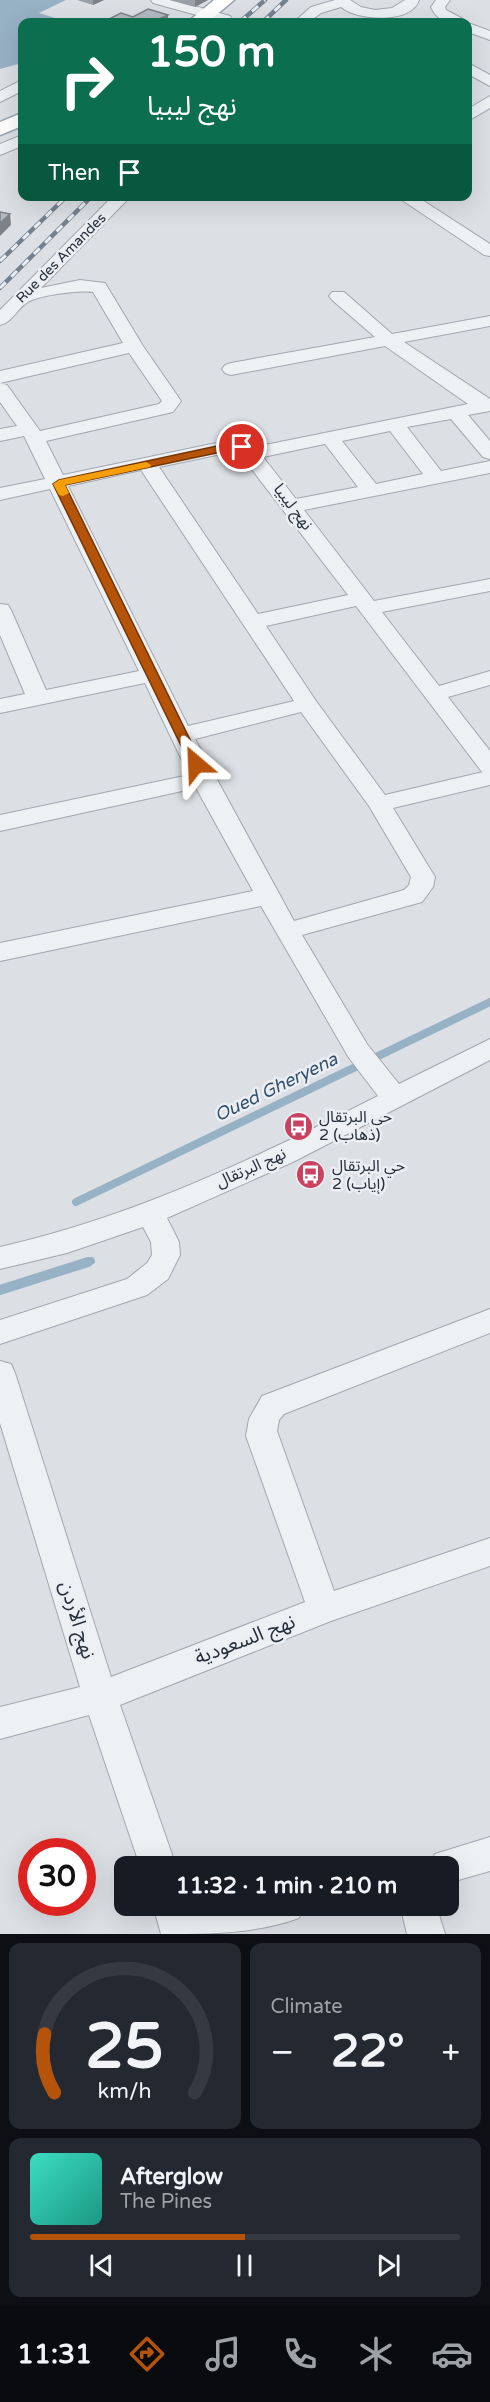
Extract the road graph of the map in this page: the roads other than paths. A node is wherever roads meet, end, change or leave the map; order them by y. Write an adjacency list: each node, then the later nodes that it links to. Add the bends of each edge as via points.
1 (158, 0): 7 (street)
2 (225, 0): 7 (main road)
3 (245, 0): 7 (main road)
4 (443, 0): 11 (street, via 438,7)
5 (346, 3): 6 (street, via 381,13); 8 (street, via 316,10); 9 (street)
6 (408, 5): 10 (street)
7 (209, 15)
8 (305, 18)
9 (364, 18)
10 (392, 18)
11 (446, 18)
12 (472, 29): 13 (street)
13 (490, 36)
14 (472, 70): 15 (street)
15 (490, 82)
16 (18, 87): 17 (street)
17 (0, 97)
18 (490, 101): 20 (street)
19 (18, 109): 21 (main road)
20 (472, 113)
21 (0, 117)
22 (18, 121): 23 (main road)
23 (0, 129)
24 (18, 142): 25 (street)
25 (0, 150)
26 (118, 201): 30 (street, Rue des Amandes)
27 (412, 201): 28 (street)
28 (490, 251)
29 (338, 297): 33 (street)
30 (21, 298): 31 (street, Rue des Amandes); 34 (street, via 95,285)
31 (0, 320)
32 (490, 321): 33 (street)
33 (389, 340): 35 (street); 38 (street)
34 (134, 346): 36 (street); 41 (street, via 170,395 170,405)
35 (231, 369)
36 (0, 376)
37 (0, 389): 41 (street)
38 (487, 406): 39 (street)
39 (455, 412): 40 (street); 45 (street)
40 (395, 424): 43 (street); 48 (street)
41 (32, 433): 42 (street); 49 (street)
42 (0, 435)
43 (330, 438): 44 (street); 50 (street)
44 (253, 453): 46 (street, via 234,447); 52 (street, نهج ليبيا)
45 (490, 453)
46 (147, 465): 49 (street); 56 (street)
47 (490, 467): 48 (street)
48 (436, 478): 50 (street)
49 (59, 484): 51 (street); 57 (street)
50 (371, 491): 52 (street)
51 (0, 494)
52 (293, 506): 54 (street, نهج ليبيا)
53 (489, 587): 54 (street)
54 (366, 603): 56 (street); 59 (street, نهج ليبيا)
55 (2, 619): 60 (street)
56 (253, 622): 61 (street)
57 (153, 675): 60 (street); 63 (street)
58 (490, 678): 59 (street)
59 (435, 694): 64 (street, نهج ليبيا)
60 (38, 698): 62 (street)
61 (307, 704): 63 (street); 67 (street)
62 (0, 706)
63 (182, 735): 66 (street)
64 (490, 767)
65 (490, 778): 67 (street)
66 (203, 779): 68 (street); 69 (street)
67 (379, 804): 70 (street, via 419,868 423,877 421,887 412,896)
68 (0, 823)
69 (268, 896): 70 (street); 71 (street)
70 (287, 931): 73 (street, via 358,1051)
71 (0, 952)
72 (490, 1048): 73 (street, نهج البرتقال)
73 (394, 1098): 74 (street, نهج البرتقال, via 258,1167)
74 (150, 1212): 75 (street, نهج البرتقال, via 67,1242); 77 (street, via 165,1242 166,1255 158,1270 137,1287)
75 (0, 1258)
76 (490, 1321): 80 (street, via 273,1405 266,1414 262,1436)
77 (0, 1332)
78 (0, 1373): 81 (street, نهج الأردن)
79 (487, 1562): 80 (street, نهج السعودية)
80 (324, 1609): 81 (street, نهج السعودية)
81 (100, 1696): 82 (street, نهج السعودية); 84 (street, نهج الأردن)
82 (0, 1724)
83 (490, 1854): 85 (street)
84 (155, 1856)
85 (459, 1863)
86 (215, 1916): 88 (street)
87 (421, 1916): 89 (street)
88 (176, 1922)
89 (426, 1934)

